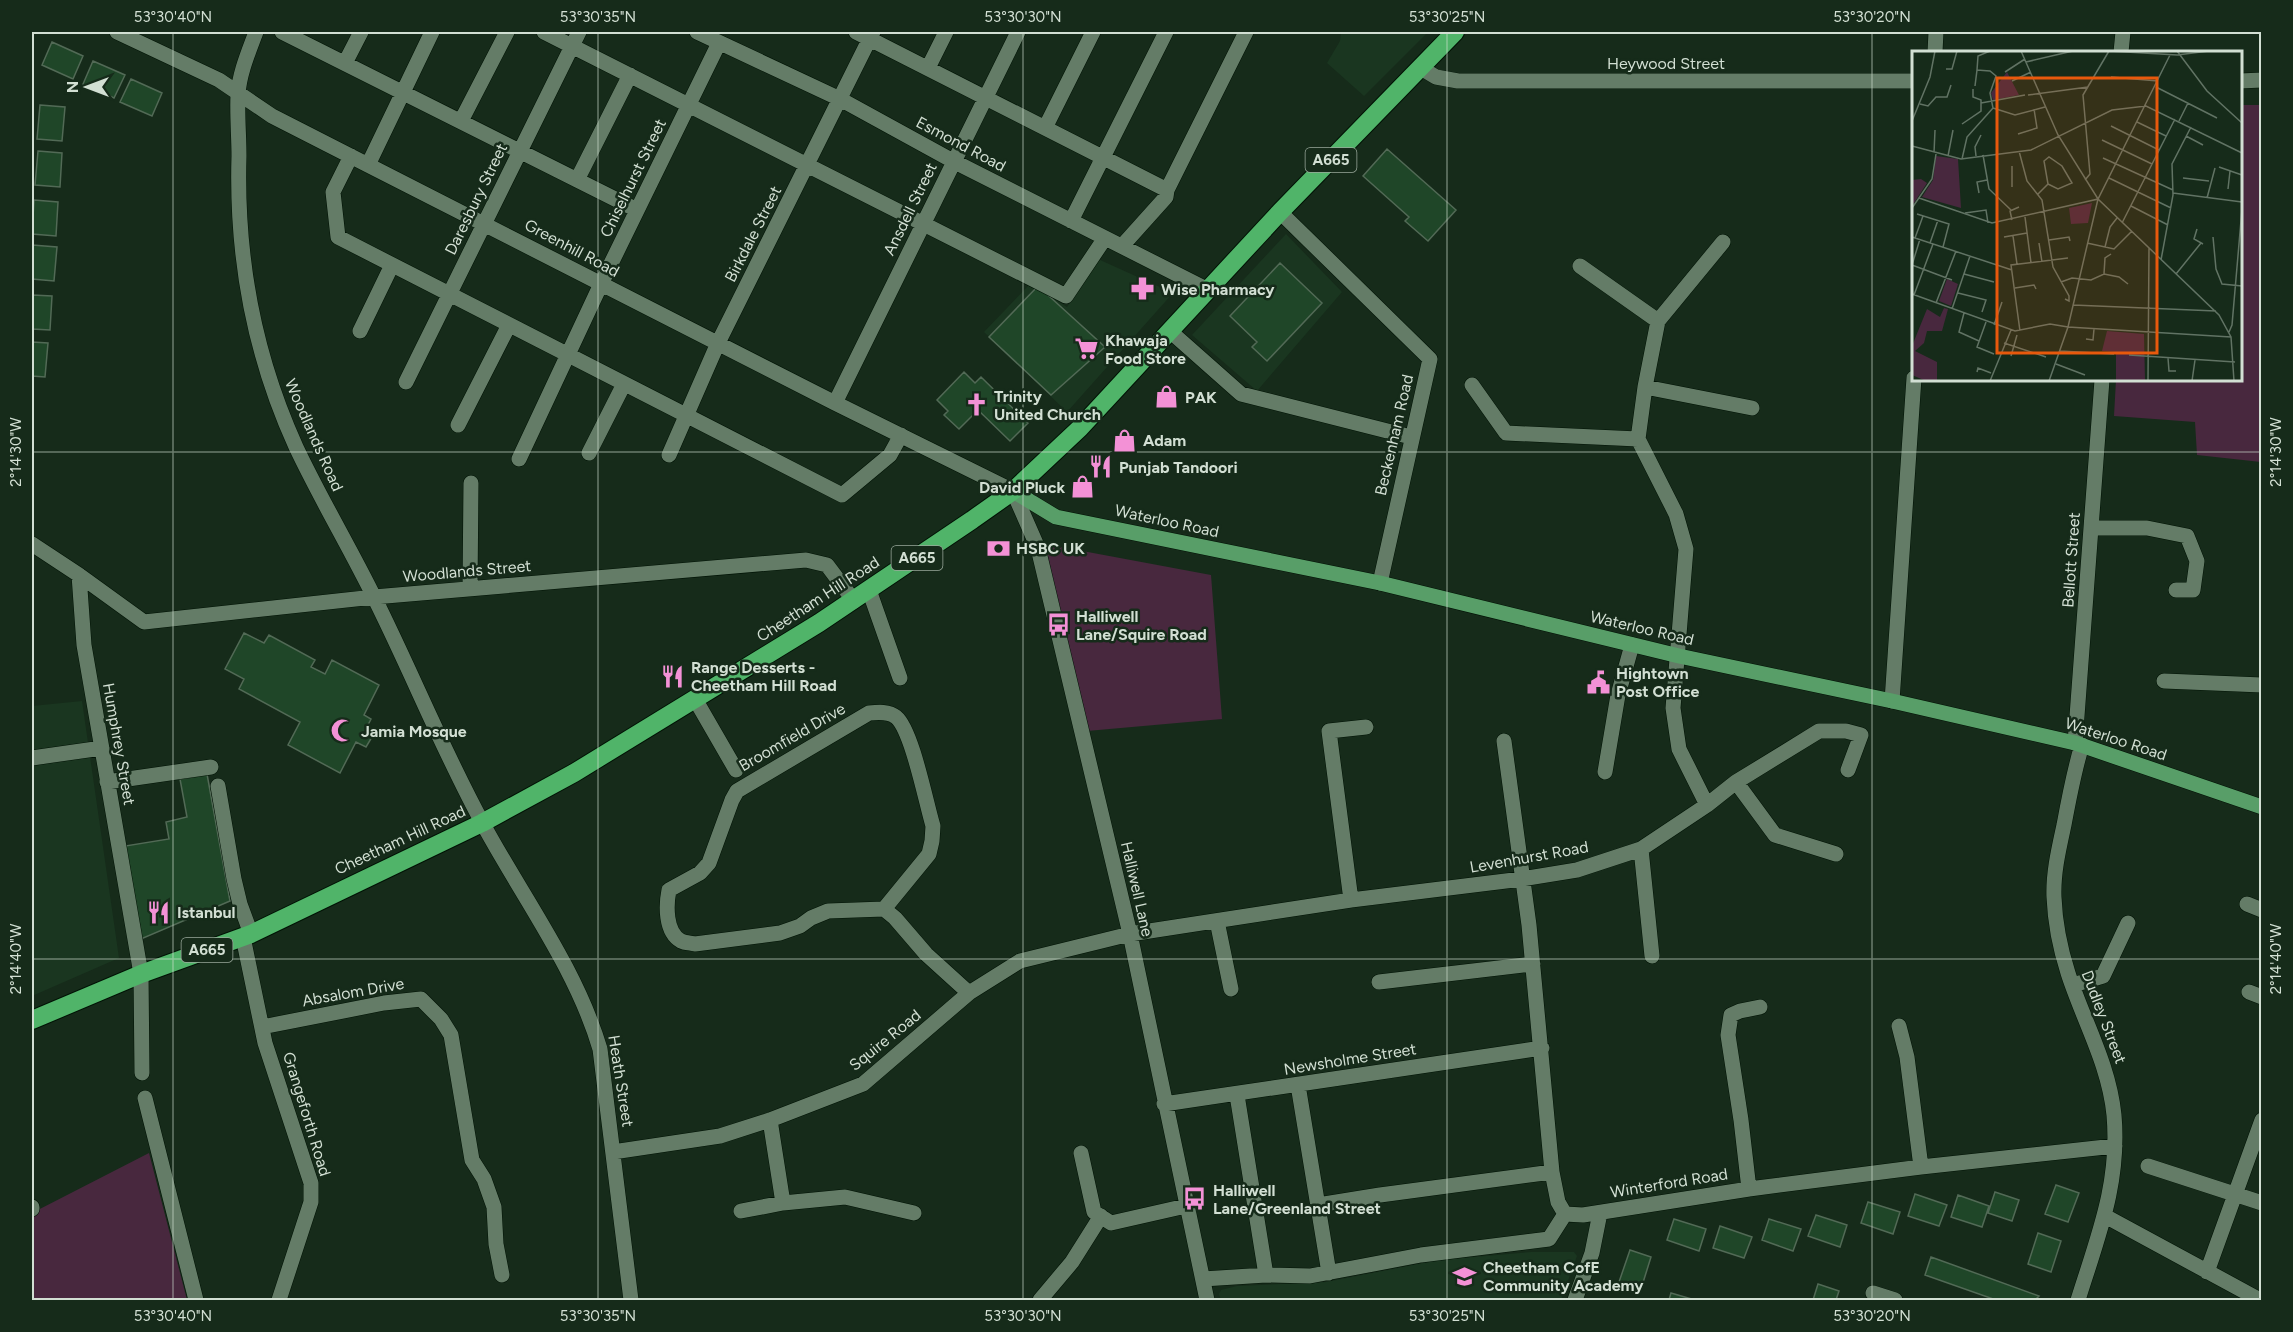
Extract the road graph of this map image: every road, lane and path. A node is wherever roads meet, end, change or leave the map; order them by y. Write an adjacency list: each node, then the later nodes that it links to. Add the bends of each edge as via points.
1 (117, 32): 31 (street, Greenhill Road, via 219,80)
2 (256, 32): 31 (street, Woodlands Road)
3 (282, 32): 23 (street)
4 (361, 32): 23 (street)
5 (432, 32): 30 (street)
6 (507, 32): 35 (street)
7 (544, 32): 20 (street)
8 (579, 32): 20 (street, Daresbury Street)
9 (697, 32): 19 (street, Esmond Road)
10 (946, 32): 24 (street)
11 (1018, 32): 32 (street, Ansdell Street)
12 (1093, 32): 36 (street)
13 (1166, 32): 39 (street)
14 (1246, 32): 44 (street)
15 (1455, 32): 25 (highway, Cheetham Hill Road / A665)
16 (1936, 32): 21 (street)
17 (2122, 32): 22 (street)
18 (866, 34): 24 (street); 33 (street, Birkdale Street)
19 (719, 43): 33 (street, Esmond Road); 34 (street, Chiselhurst Street)
20 (572, 46): 26 (street); 37 (street, Daresbury Street)
21 (1935, 51)
22 (2121, 51)
23 (345, 63): 30 (street)
24 (928, 68): 32 (street)
25 (1421, 68): 28 (street, Heywood Street, via 1458,81); 46 (highway, Cheetham Hill Road / A665)
26 (630, 75): 34 (street); 43 (street)
27 (2262, 80): 29 (street)
28 (1912, 81)
29 (2242, 81)
30 (403, 92): 35 (street); 41 (street)
31 (238, 93): 38 (street, Greenhill Road, via 272,116); 89 (street, Woodlands Road, via 240,234 245,278 269,379 296,447)
32 (985, 97): 36 (street); 40 (street, Ansdell Street)
33 (840, 99): 40 (street, Esmond Road); 42 (street, Birkdale Street)
34 (688, 105): 42 (street); 45 (street, Chiselhurst Street)
35 (461, 121): 37 (street)
36 (1045, 128): 39 (street)
37 (520, 151): 43 (street); 48 (street, Daresbury Street)
38 (351, 156): 41 (street, Greenhill Road); 53 (street, via 333,192 338,237)
39 (1103, 158): 44 (street); 47 (street)
40 (953, 161): 47 (street, Esmond Road); 49 (street, Ansdell Street)
41 (368, 165): 48 (street, Greenhill Road)
42 (807, 165): 49 (street); 62 (street, Birkdale Street)
43 (577, 180): 45 (street)
44 (1167, 190): 52 (street, via 1166,197)
45 (637, 210): 55 (street, Chiselhurst Street)
46 (1281, 212): 56 (highway, Cheetham Hill Road / A665); 75 (street, Beckenham Road, via 1430,359)
47 (1071, 221): 50 (street, Esmond Road)
48 (484, 223): 55 (street, Greenhill Road); 57 (street, Daresbury Street)
49 (922, 224): 50 (street, via 1066,296); 70 (street, Ansdell Street)
50 (1105, 238): 52 (street, Esmond Road)
51 (1723, 242): 58 (street)
52 (1122, 246): 56 (street, Esmond Road)
53 (392, 265): 57 (street); 60 (street)
54 (1580, 266): 58 (street)
55 (601, 284): 62 (street, Greenhill Road); 63 (street, Chiselhurst Street)
56 (1208, 290): 61 (highway, Cheetham Hill Road / A665)
57 (449, 294): 59 (street); 66 (street, Daresbury Street)
58 (1658, 321): 69 (street)
59 (509, 325): 63 (street); 73 (street)
60 (360, 331)
61 (1171, 332): 75 (street, via 1241,394); 81 (highway, Cheetham Hill Road / A665, via 1080,428)
62 (718, 343): 70 (street, Greenhill Road); 72 (street, Birkdale Street)
63 (568, 355): 67 (street); 79 (street, Chiselhurst Street)
64 (1914, 381): 96 (street)
65 (2102, 381): 82 (street, Bellott Street)
66 (406, 382)
67 (624, 384): 72 (street); 77 (street)
68 (1472, 385): 76 (street, via 1506,433)
69 (1645, 387): 71 (street); 76 (street)
70 (835, 403): 74 (street, Greenhill Road)
71 (1752, 408)
72 (686, 416): 74 (street, via 842,495 890,455); 78 (street, Birkdale Street)
73 (458, 425)
74 (901, 435): 81 (street, Greenhill Road)
75 (1411, 437): 85 (street, Beckenham Road)
76 (1638, 440): 91 (street, via 1676,514 1686,549)
77 (590, 453)
78 (669, 455)
79 (519, 459)
80 (471, 483): 86 (street)
81 (1013, 491): 85 (main road, Waterloo Road, via 1056,517); 88 (highway, Cheetham Hill Road / A665); 119 (street, Halliwell Lane, via 1038,548)
82 (2092, 528): 87 (street, via 2146,528 2187,536 2197,561 2193,590); 99 (street, Bellott Street)
83 (32, 544): 84 (street)
84 (80, 575): 89 (street, Woodlands Street, via 144,622); 100 (street, Humphrey Street, via 84,645)
85 (1380, 584): 90 (main road, Waterloo Road)
86 (470, 589): 88 (street, Woodlands Street, via 806,560 827,565); 89 (street, Woodlands Street)
87 (2176, 590)
88 (862, 596): 92 (street, Woodlands Street); 95 (highway, Cheetham Hill Road / A665)
89 (374, 597): 111 (street, Woodlands Road)
90 (1632, 645): 91 (main road, Waterloo Road); 105 (street, via 1618,695)
91 (1679, 656): 96 (main road, Waterloo Road); 109 (street, via 1674,690 1675,728 1679,749)
92 (900, 678)
93 (2164, 681): 94 (street)
94 (2262, 685)
95 (695, 699): 103 (street); 111 (highway, Cheetham Hill Road / A665, via 574,773)
96 (1892, 701): 99 (main road, Waterloo Road)
97 (1366, 727): 115 (street, via 1329,731)
98 (1504, 741): 114 (street)
99 (2079, 744): 110 (main road, Waterloo Road); 125 (street, Dudley Street, via 2054,893 2059,943)
100 (102, 748): 101 (street); 106 (street, Humphrey Street)
101 (32, 758)
102 (211, 767): 106 (street)
103 (736, 770)
104 (1848, 770): 107 (street, Levenhurst Road, via 1861,735 1819,731)
105 (1605, 772)
106 (107, 782): 123 (street, Humphrey Street)
107 (1736, 782): 109 (street, Levenhurst Road); 113 (street, via 1775,835)
108 (218, 786): 120 (street, Grangeforth Road)
109 (1707, 806): 112 (street, Levenhurst Road)
110 (2262, 807)
111 (482, 823): 120 (highway, Cheetham Hill Road / A665); 141 (street, Heath Street, via 591,1018 600,1049)
112 (1641, 849): 114 (street, Levenhurst Road, via 1577,870); 121 (street)
113 (1836, 855)
114 (1522, 879): 115 (street, Levenhurst Road); 122 (street)
115 (1351, 900): 117 (street, Levenhurst Road)
116 (884, 909): 116 (street, Broomfield Drive, via 828,911 780,933 695,944 677,937 669,924 666,904 669,890 700,873 709,863 737,791 869,713 881,711 894,714 902,722 933,826 929,854); 127 (street)
117 (1217, 921): 119 (street, Levenhurst Road); 126 (street)
118 (2128, 923): 125 (street, via 2103,976)
119 (1130, 934): 127 (street, Squire Road, via 1020,961); 137 (street, Halliwell Lane)
120 (247, 935): 123 (highway, Cheetham Hill Road / A665); 131 (street, Grangeforth Road)
121 (1652, 956)
122 (1533, 964): 124 (street); 132 (street)
123 (141, 974): 129 (highway, Cheetham Hill Road / A665); 133 (street, Humphrey Street)
124 (1379, 982)
125 (2073, 985): 140 (street, Dudley Street, via 2106,1070)
126 (1231, 989)
127 (969, 993): 138 (street, Squire Road, via 863,1084)
128 (1760, 1007): 146 (street, via 1731,1015 1728,1035)
129 (32, 1020)
130 (1899, 1026): 144 (street, via 1907,1057)
131 (262, 1027): 160 (street, Absalom Drive, via 421,999 441,1019 451,1035 472,1160 494,1207); 165 (street, Grangeforth Road, via 311,1183 311,1202)
132 (1542, 1048): 134 (street, Newsholme Street); 145 (street)
133 (142, 1073)
134 (1298, 1085): 135 (street, Newsholme Street); 150 (street)
135 (1237, 1095): 137 (street, Newsholme Street); 161 (street)
136 (145, 1098): 164 (street)
137 (1164, 1104): 151 (street, Halliwell Lane)
138 (770, 1120): 141 (street, Squire Road, via 720,1136); 148 (street)
139 (2262, 1120): 147 (street)
140 (2115, 1146): 144 (street, Winterford Road); 157 (street, Dudley Street, via 2113,1185)
141 (613, 1152): 166 (street, Heath Street)
142 (1081, 1153): 156 (street, via 1094,1212)
143 (2148, 1166): 147 (street)
144 (1921, 1167): 146 (street, Winterford Road)
145 (1551, 1172): 150 (street); 155 (street)
146 (1749, 1189): 154 (street, Winterford Road)
147 (2235, 1194): 149 (street); 158 (street)
148 (783, 1203): 152 (street); 153 (street, via 846,1197)
149 (2262, 1203)
150 (1318, 1205): 159 (street)
151 (1186, 1206): 156 (street, via 1111,1223); 162 (street, Halliwell Lane)
152 (741, 1211)
153 (914, 1213)
154 (1600, 1213): 155 (street, Winterford Road); 169 (street, via 1592,1253)
155 (1565, 1214): 159 (street, via 1549,1239 1421,1255)
156 (1101, 1216): 167 (street, via 1072,1262)
157 (2105, 1216): 158 (street); 171 (street, Dudley Street)
158 (2207, 1272): 172 (street)
159 (1329, 1273): 161 (street)
160 (502, 1275)
161 (1266, 1275): 162 (street)
162 (1203, 1279): 168 (street, Halliwell Lane)
163 (1873, 1293): 170 (street)
164 (196, 1300)
165 (279, 1300)
166 (631, 1300)
167 (1040, 1300)
168 (1207, 1300)
169 (1575, 1300)
170 (1895, 1300)
171 (2078, 1300)
172 (2260, 1300)

